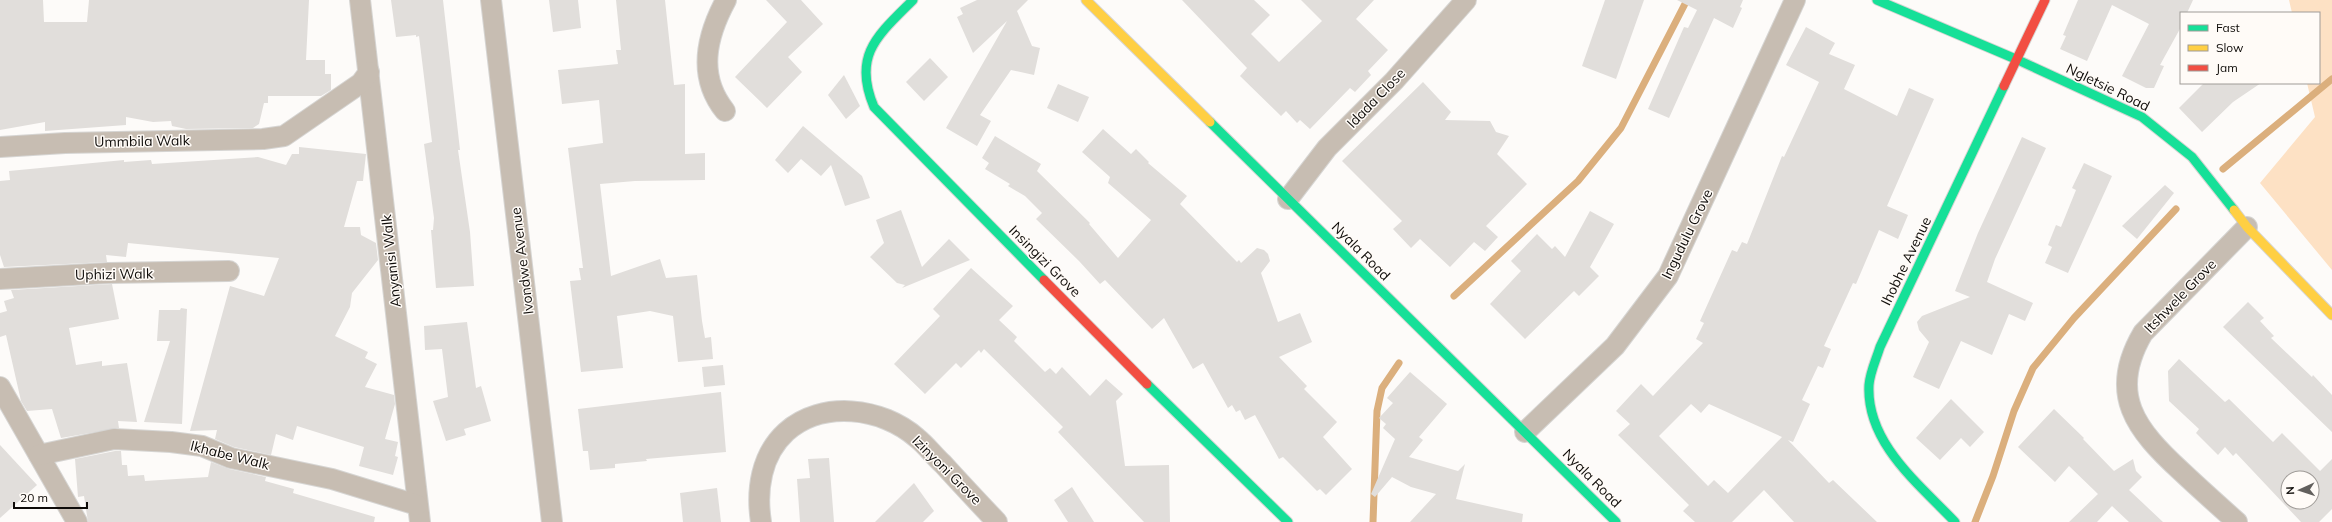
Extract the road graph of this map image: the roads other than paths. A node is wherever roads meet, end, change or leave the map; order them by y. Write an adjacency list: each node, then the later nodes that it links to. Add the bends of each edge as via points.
1 (360, 0): 11 (street, Anyanisi Walk)
2 (491, 0): 24 (street, Ivondwe Avenue)
3 (726, 0): 12 (street, via 716,22 707,68 713,93)
4 (913, 0): 27 (street, Insingizi Grove, via 880,33 866,59 865,85 874,108)
5 (1086, 0): 14 (street, Nyala Road)
6 (1466, 0): 14 (street, Idada Close, via 1394,81 1328,148)
7 (1795, 0): 20 (street, Ingudulu Grove, via 1668,276 1615,346)
8 (1877, 0): 10 (street, Ngletsie Road)
9 (2045, 0): 10 (street, Ihobhe Avenue)
10 (2018, 60): 15 (street, Ngletsie Road, via 2142,117 2192,157); 29 (street, Ihobhe Avenue, via 1880,347 1869,384 1870,410 1877,432 1891,454)
11 (369, 72): 13 (street, Ummbila Walk, via 361,83 284,136 263,139 65,143); 22 (street, Anyanisi Walk)
12 (725, 111)
13 (0, 147)
14 (1288, 199): 20 (street, Nyala Road)
15 (2247, 227): 18 (street, Ngletsie Road); 30 (street, Itshwele Grove, via 2143,333 2135,348 2127,380 2132,411 2147,438)
16 (229, 271): 17 (street, Uphizi Walk, via 108,272)
17 (0, 279)
18 (2332, 315)
19 (0, 387): 21 (street)
20 (1525, 432): 28 (street, Nyala Road)
21 (39, 455): 22 (street, Ikhabe Walk, via 114,439 202,446 232,458 332,479); 23 (street)
22 (419, 513)
23 (77, 522)
24 (552, 522)
25 (760, 522): 26 (street, Izinyoni Grove, via 758,495 762,476 766,462 782,436 798,421 818,414 842,411 879,417 917,438)
26 (997, 522)
27 (1288, 522)
28 (1616, 522)
29 (1955, 522)
30 (2236, 522)

